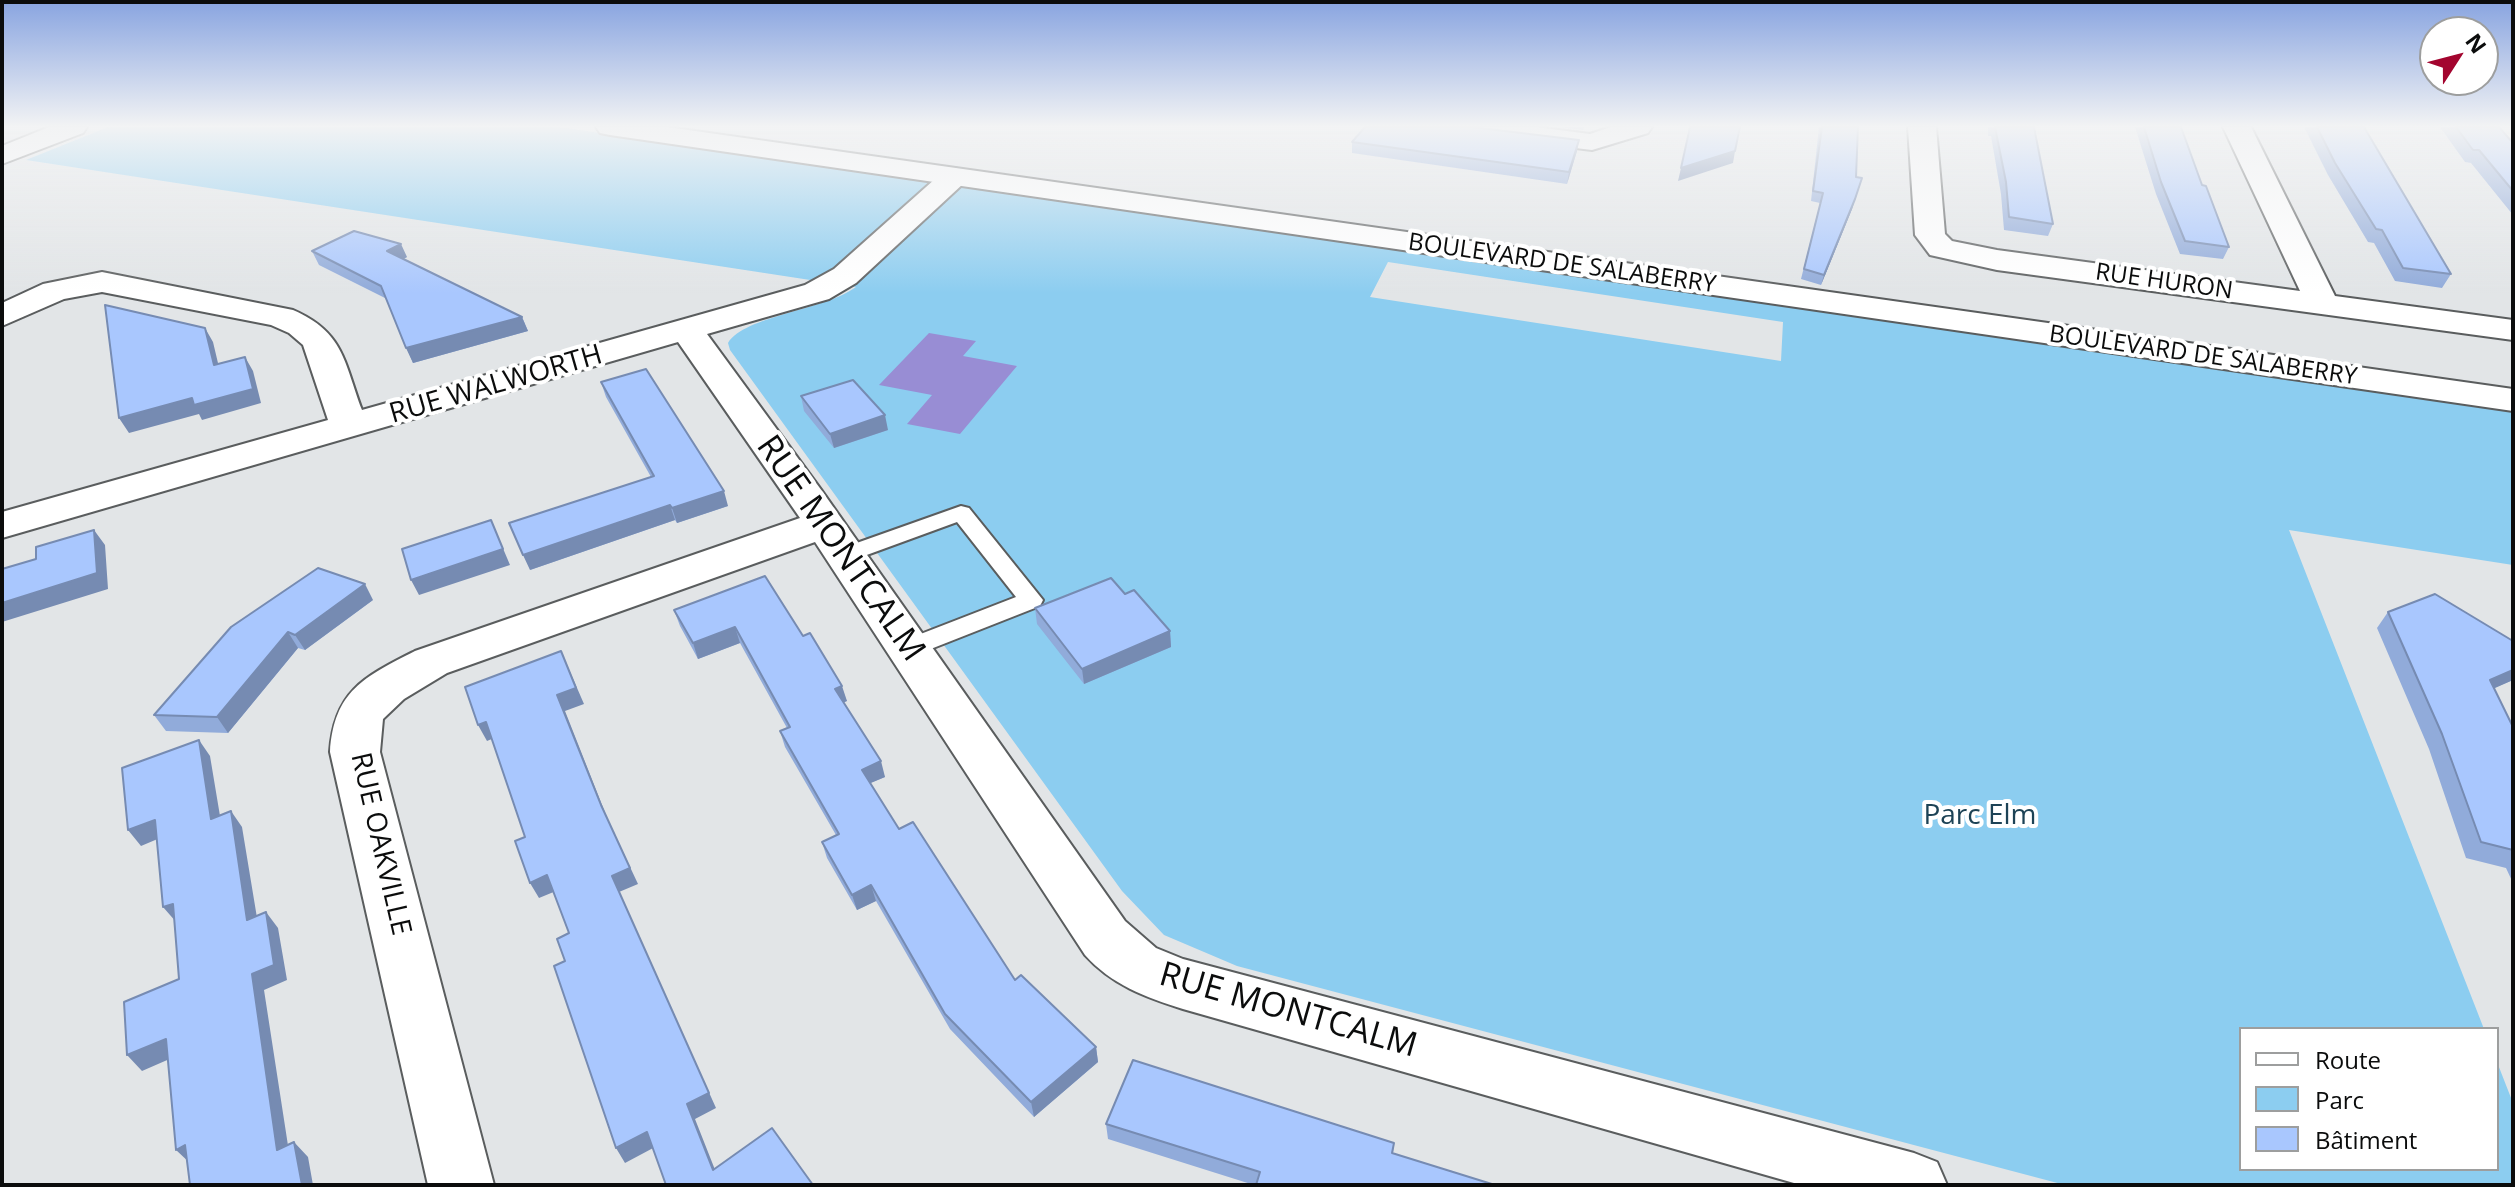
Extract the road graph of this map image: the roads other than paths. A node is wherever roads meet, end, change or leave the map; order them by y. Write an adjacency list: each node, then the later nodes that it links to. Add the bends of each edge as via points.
1 (948, 182): 7 (street, RUE WALWORTH, via 830,285)
2 (992, 182): 9 (street, BOULEVARD DE SALABERRY)
3 (1926, 182): 5 (street, RUE HURON, via 1930,235 1941,248)
4 (2264, 182): 5 (street)
5 (2322, 303): 8 (street, RUE HURON)
6 (2, 316): 10 (street, via 55,291 102,282 281,317 319,341)
7 (687, 330): 10 (street, RUE WALWORTH); 12 (street, RUE MONTCALM)
8 (2513, 330)
9 (2513, 400)
10 (349, 426): 11 (street, RUE WALWORTH)
11 (2, 525)
12 (834, 540): 13 (street, RUE MONTCALM); 13 (lane, via 961,513 1031,600); 14 (street, RUE OAKVILLE, via 431,662 372,700 356,726 355,752)
13 (909, 648): 15 (street, RUE MONTCALM, via 1105,938 1124,959 1156,977)
14 (461, 1185)
15 (1914, 1185)

